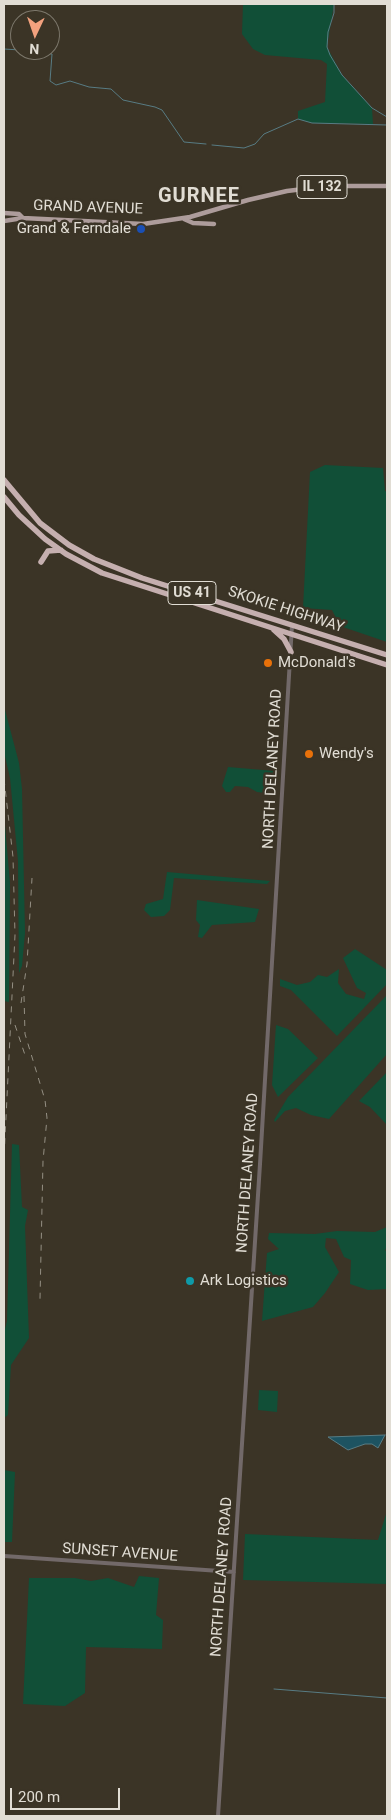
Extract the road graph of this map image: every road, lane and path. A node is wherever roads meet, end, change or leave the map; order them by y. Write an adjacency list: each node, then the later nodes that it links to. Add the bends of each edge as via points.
1 (387, 186): 4 (main road, GRAND AVENUE / IL 132, via 329,186 296,190)
2 (4, 213): 3 (main road, GRAND AVENUE / IL 132, via 18,214)
3 (22, 218): 4 (main road, GRAND AVENUE / IL 132, via 136,224); 5 (main road, GRAND AVENUE / IL 132)
4 (183, 219): 6 (main road)
5 (4, 221)
6 (214, 224)
7 (4, 480): 11 (highway, SKOKIE HIGHWAY / US 41, via 40,523 94,559 142,578)
8 (4, 498): 9 (highway, SKOKIE HIGHWAY / US 41)
9 (61, 550): 10 (highway, via 48,551); 12 (highway, SKOKIE HIGHWAY / US 41, via 93,569 122,580)
10 (41, 562)
11 (292, 625): 13 (street, NORTH DELANEY ROAD); 15 (highway, SKOKIE HIGHWAY / US 41)
12 (270, 627): 13 (highway, SKOKIE HIGHWAY / US 41); 14 (highway, via 284,639)
13 (291, 634): 14 (street, NORTH DELANEY ROAD); 16 (highway, SKOKIE HIGHWAY / US 41)
14 (291, 652): 18 (street, NORTH DELANEY ROAD)
15 (387, 655)
16 (387, 664)
17 (4, 1556): 18 (street, SUNSET AVENUE)
18 (234, 1572): 19 (street, NORTH DELANEY ROAD)
19 (218, 1816)

